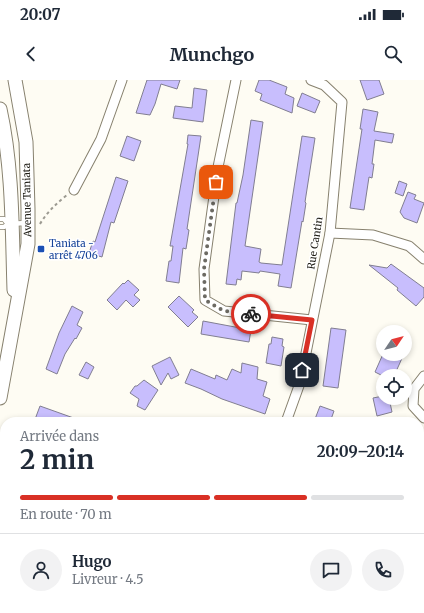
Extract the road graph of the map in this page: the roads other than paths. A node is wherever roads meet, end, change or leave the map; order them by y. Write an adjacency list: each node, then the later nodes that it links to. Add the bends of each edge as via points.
1 (15, 80): 8 (main road, Avenue Taniata, via 26,142)
2 (122, 80): 6 (street, via 101,139)
3 (236, 80): 12 (street, via 218,167 204,269 205,300 224,311)
4 (311, 80): 9 (street, Rue Cantin, via 324,85 342,102)
5 (0, 109): 7 (main road, Avenue Taniata, via 10,178)
6 (74, 190)
7 (5, 223): 8 (lane); 11 (main road, Avenue Taniata)
8 (33, 224): 11 (main road, Avenue Taniata)
9 (330, 233): 10 (street, via 373,235 410,246); 12 (street, Rue Cantin)
10 (424, 259)
11 (14, 320): 14 (main road, Avenue Taniata)
12 (312, 320): 15 (street, Rue Cantin, via 300,383)
13 (424, 376): 16 (street, via 414,388 413,406)
14 (0, 398)
15 (288, 417)
16 (423, 417)

